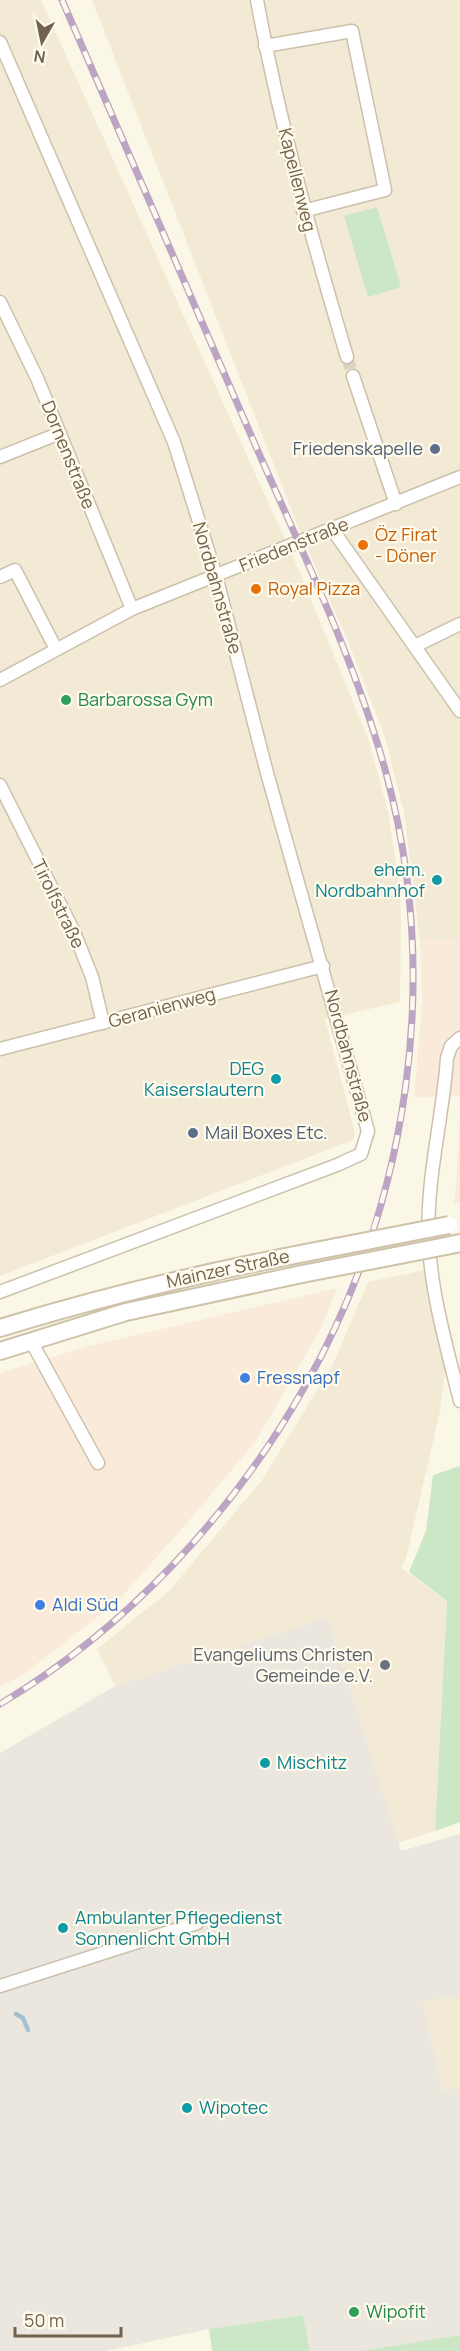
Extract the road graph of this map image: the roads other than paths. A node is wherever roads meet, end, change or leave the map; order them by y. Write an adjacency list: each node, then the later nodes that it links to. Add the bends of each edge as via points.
1 (257, 0): 3 (street, Kapellenweg)
2 (0, 42): 13 (street, Nordbahnstraße, via 174,442)
3 (265, 46): 4 (street, Kapellenweg); 4 (street, via 352,31 385,190)
4 (303, 211): 6 (street, Kapellenweg)
5 (0, 302): 8 (street, Dornenstraße)
6 (347, 357)
7 (353, 376): 11 (street)
8 (60, 433): 9 (street); 15 (street, Dornenstraße)
9 (0, 457)
10 (460, 477): 11 (street, Friedenstraße)
11 (396, 504): 12 (street, Friedenstraße)
12 (332, 529): 13 (street, Friedenstraße); 17 (street)
13 (216, 576): 15 (street, Friedenstraße); 22 (street, Nordbahnstraße)
14 (0, 577): 18 (street, via 15,570)
15 (132, 609): 18 (street, Friedenstraße)
16 (460, 624): 17 (street)
17 (415, 646): 20 (street)
18 (56, 649): 19 (street, Friedenstraße)
19 (0, 680)
20 (460, 711)
21 (1, 789): 23 (street, Tirolfstraße, via 74,932 92,977)
22 (323, 966): 23 (street, Geranienweg); 28 (street, Nordbahnstraße, via 368,1131 361,1154)
23 (104, 1023): 25 (street, Geranienweg)
24 (460, 1038): 32 (street, via 451,1046 447,1058 428,1242)
25 (0, 1049)
26 (455, 1224): 29 (main road, Mainzer Straße, bridge, via 146,1286)
27 (453, 1244): 30 (main road, Mainzer Straße, bridge, via 136,1310)
28 (0, 1292)
29 (0, 1328)
30 (32, 1341): 31 (main road, Mainzer Straße); 33 (street)
31 (0, 1351)
32 (460, 1401)
33 (98, 1463)
34 (198, 1923): 35 (street)
35 (0, 1986)

